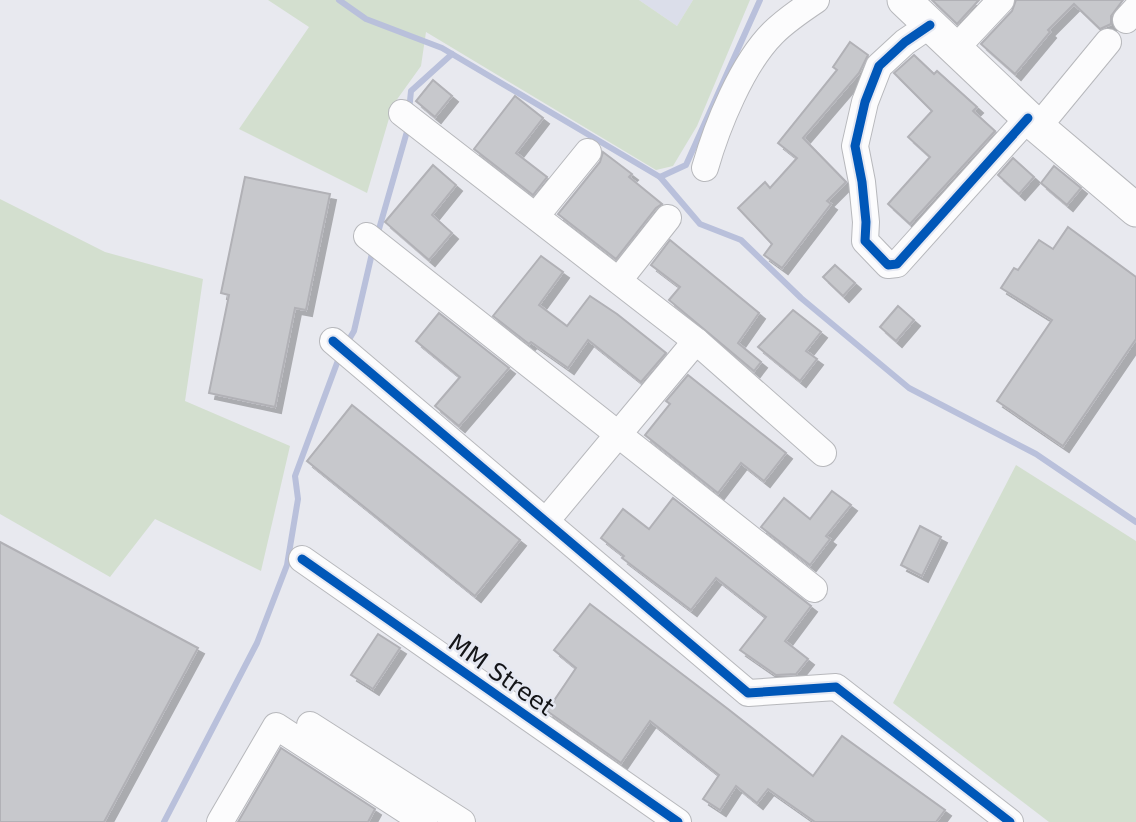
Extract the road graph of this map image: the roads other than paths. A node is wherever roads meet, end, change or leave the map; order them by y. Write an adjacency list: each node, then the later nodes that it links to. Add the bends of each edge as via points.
1 (816, 0): 10 (street, via 773,33 750,62 714,137)
2 (904, 0): 4 (street)
3 (1001, 0): 6 (street)
4 (930, 25): 6 (street); 8 (street, via 879,66 855,146 865,241 888,265 897,264)
5 (1108, 42): 8 (street)
6 (955, 49): 8 (street)
7 (402, 113): 12 (street)
8 (1033, 122): 11 (street)
9 (588, 152): 12 (street)
10 (705, 168)
11 (1136, 209)
12 (536, 216): 15 (street)
13 (668, 218): 15 (street)
14 (368, 236): 18 (street)
15 (619, 280): 17 (street)
16 (333, 341): 20 (street)
17 (696, 341): 18 (street); 19 (street)
18 (619, 433): 20 (street); 22 (street)
19 (823, 453)
20 (546, 521): 28 (street, via 748,693 836,687)
21 (302, 559): 27 (street, MM Street)
22 (814, 589)
23 (310, 725): 26 (street)
24 (220, 822): 25 (street, via 276,726)
25 (424, 822)
26 (462, 822)
27 (677, 822)
28 (1010, 822)

